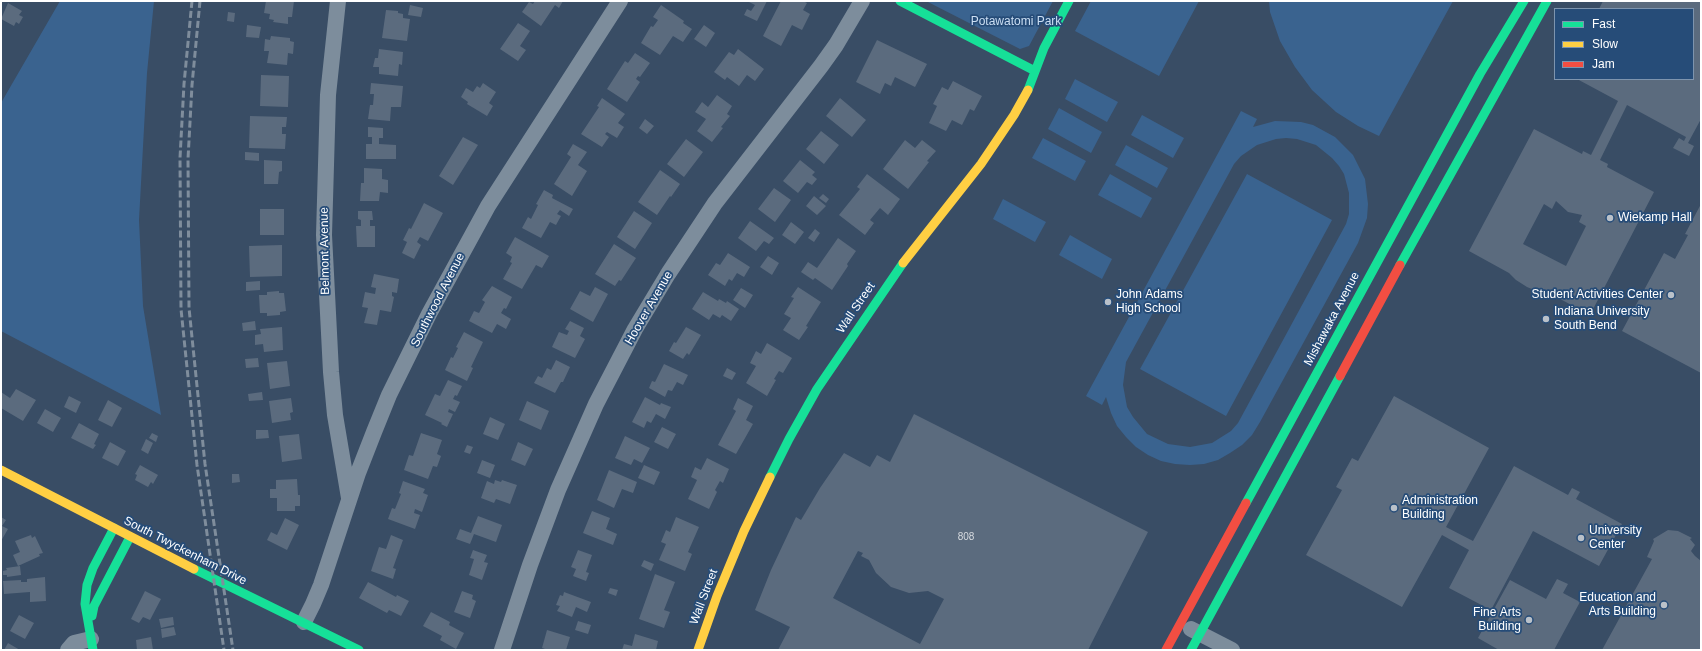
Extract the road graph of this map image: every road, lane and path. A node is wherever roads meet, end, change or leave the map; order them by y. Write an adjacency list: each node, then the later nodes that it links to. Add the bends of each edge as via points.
1 (338, 1): 10 (street, Belmont Avenue, via 328,95 324,235 334,408)
2 (620, 1): 10 (street, Southwood Avenue, via 488,206 449,276 389,396)
3 (862, 1): 19 (street, Hoover Avenue, via 828,55 715,203 668,274 636,329 596,404 558,490)
4 (900, 1): 8 (street)
5 (1070, 1): 8 (street, Wall Street, via 1044,48)
6 (1524, 1): 14 (street, Mishawaka Avenue, via 1480,74)
7 (1547, 1): 15 (street, via 1405,255)
8 (1035, 71): 20 (street, Wall Street, via 1030,87 1014,115 985,158 896,271 817,389 744,531 716,596)
9 (1, 470): 11 (street, South Twyckenham Drive)
10 (349, 500): 13 (street, Southwood Avenue, via 321,585)
11 (114, 528): 12 (street, South Twyckenham Drive); 16 (street, via 87,585 85,604)
12 (130, 536): 13 (street, South Twyckenham Drive, via 261,603); 16 (street, via 94,606)
13 (304, 622): 18 (street, South Twyckenham Drive)
14 (1181, 623): 15 (street); 21 (street, Mishawaka Avenue)
15 (1200, 633): 22 (street); 23 (street)
16 (91, 639): 17 (street, via 74,644)
17 (68, 650)
18 (359, 650)
19 (502, 650)
20 (698, 650)
21 (1166, 650)
22 (1191, 650)
23 (1232, 650)

